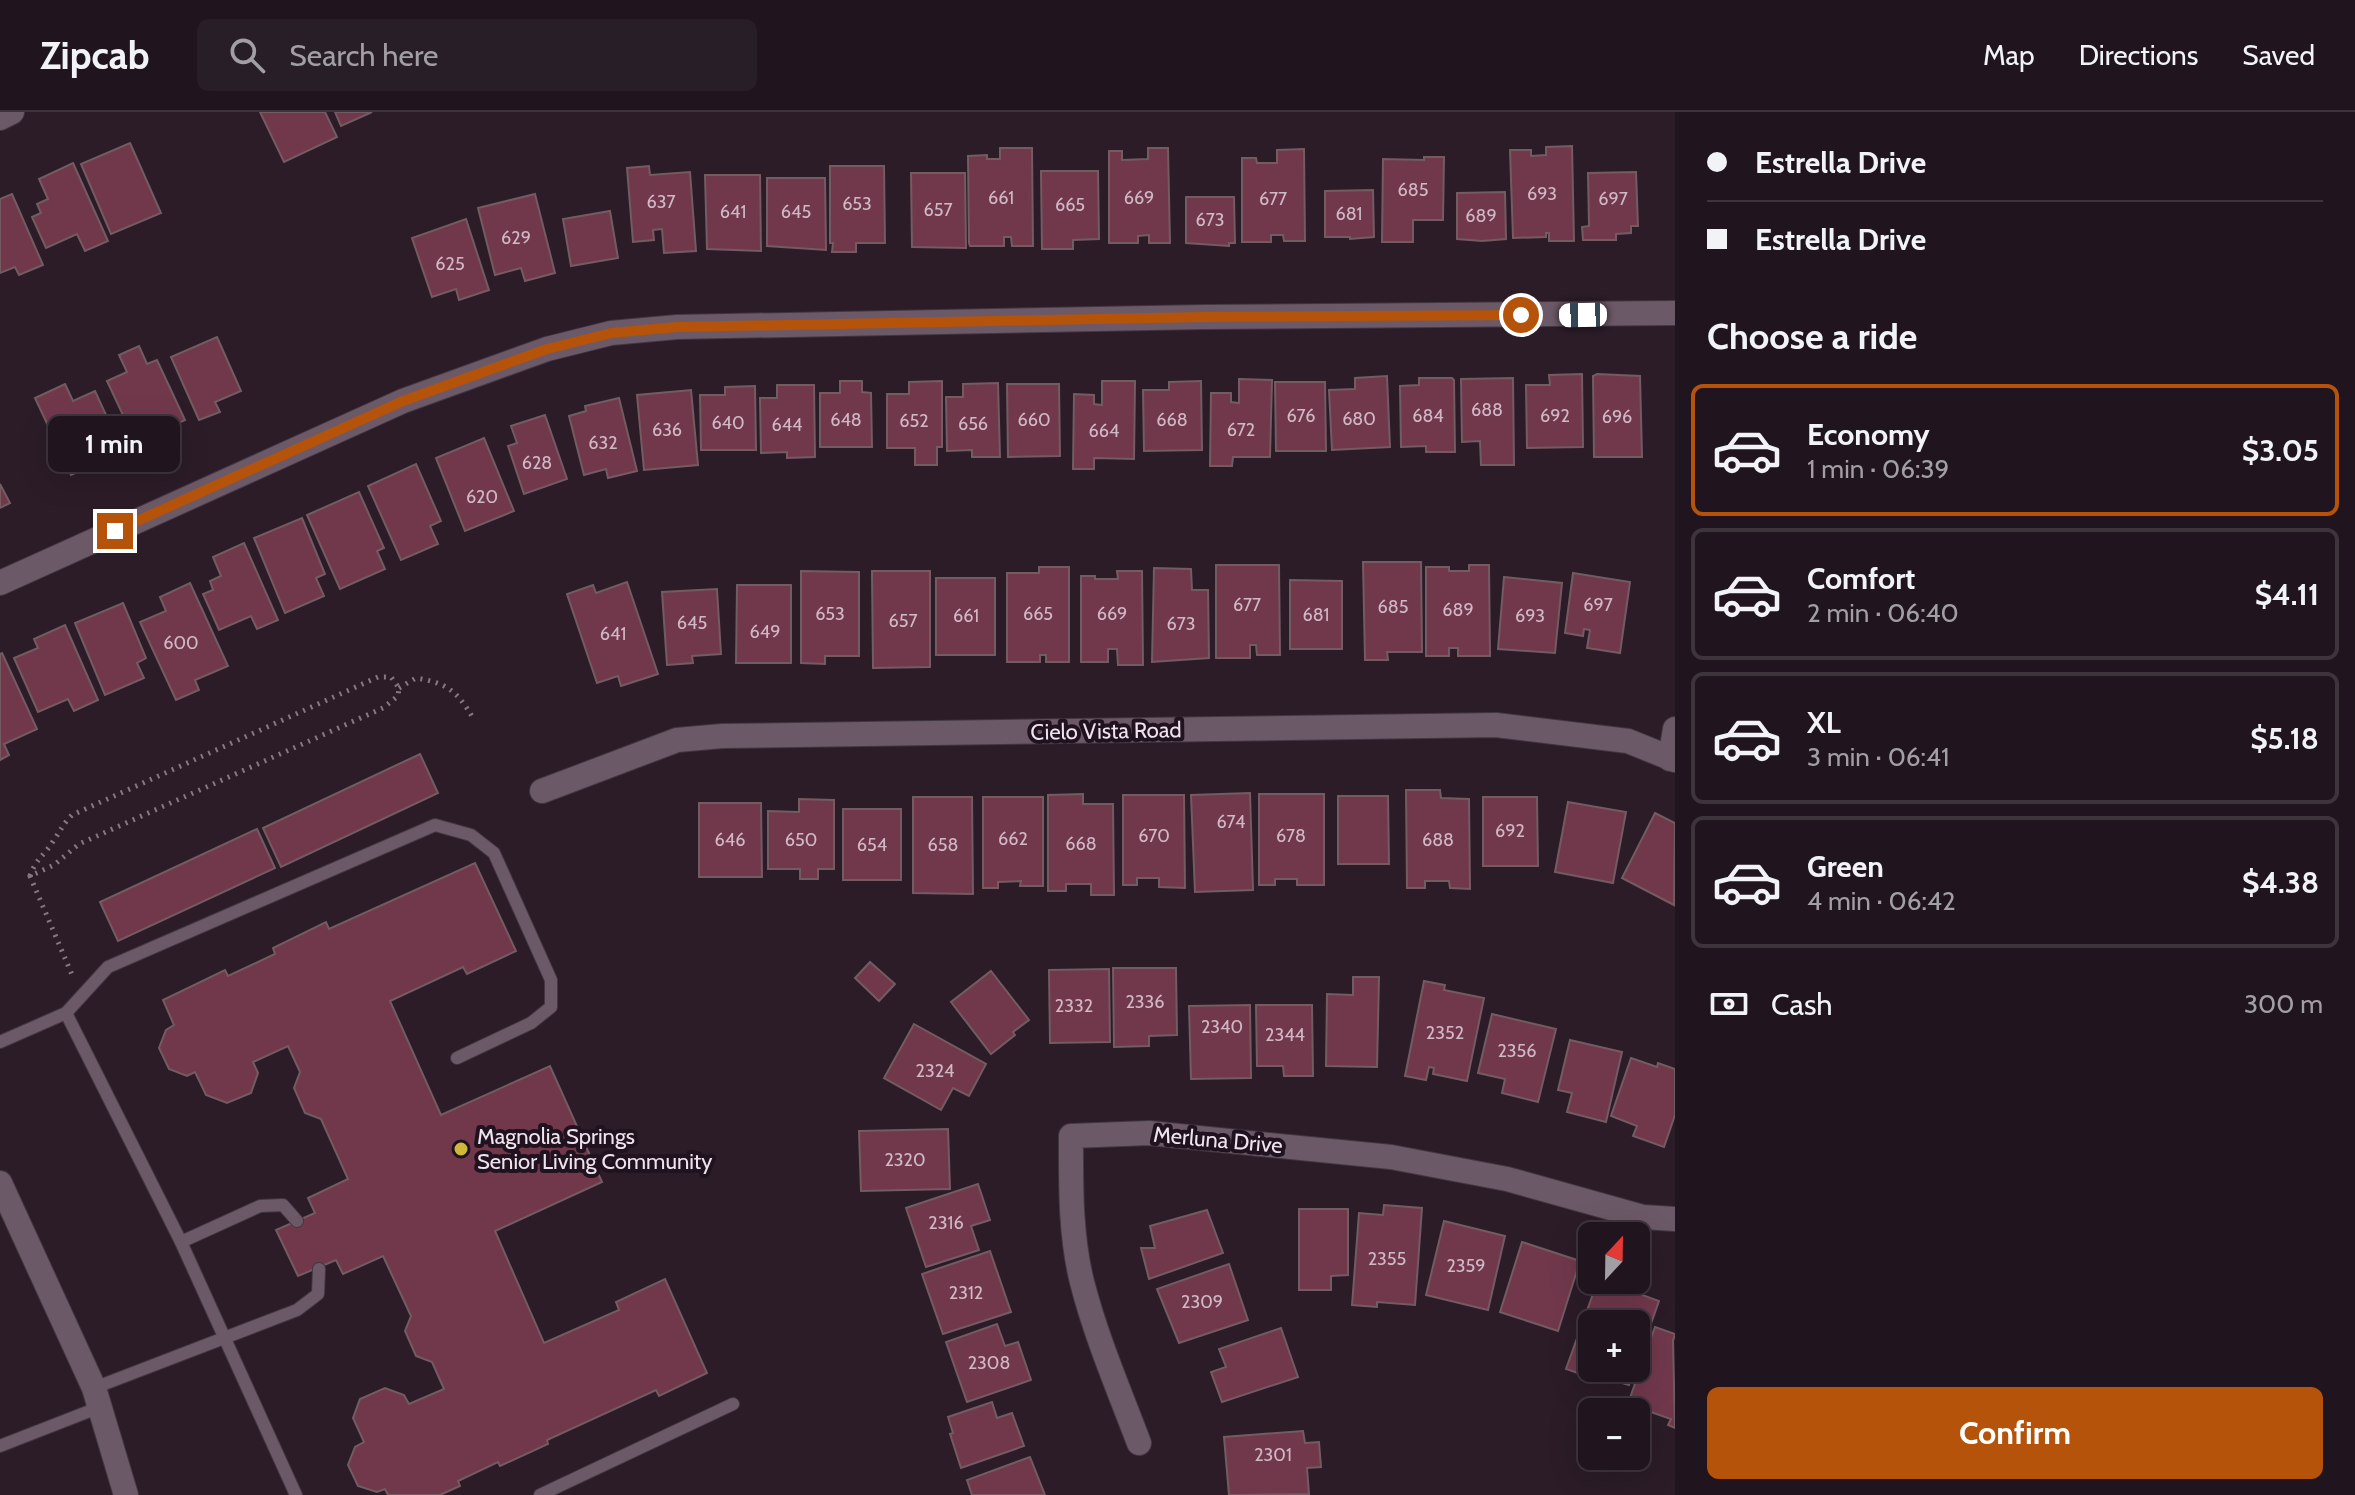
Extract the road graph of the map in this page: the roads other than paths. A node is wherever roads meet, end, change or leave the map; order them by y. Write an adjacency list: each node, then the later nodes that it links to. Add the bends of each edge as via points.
1 (12, 112): 2 (street)
2 (0, 118)
3 (1675, 313): 4 (street, via 1189,317 677,327 611,333 547,349 403,401)
4 (0, 583)
5 (1675, 729): 6 (street)
6 (1673, 760): 7 (street, Cielo Vista Road, via 1628,741 1496,725 722,736 677,740)
7 (542, 791)
8 (66, 1013): 9 (lane); 10 (lane, via 108,967 435,825 471,835 494,853 551,980 551,1007 531,1023); 14 (lane)
9 (0, 1042)
10 (457, 1058)
11 (0, 1183): 17 (street)
12 (1675, 1219): 19 (street, Merluna Drive, via 1643,1217 1507,1179 1391,1157 1149,1133 1071,1136 1071,1204 1082,1280)
13 (297, 1221): 14 (lane, via 283,1205 260,1206)
14 (181, 1242): 16 (lane)
15 (319, 1269): 16 (lane, via 318,1294 297,1310)
16 (225, 1339): 17 (lane); 22 (lane)
17 (97, 1398): 20 (lane); 21 (street)
18 (733, 1404): 23 (lane)
19 (1139, 1443)
20 (0, 1446)
21 (126, 1495)
22 (296, 1495)
23 (540, 1495)

